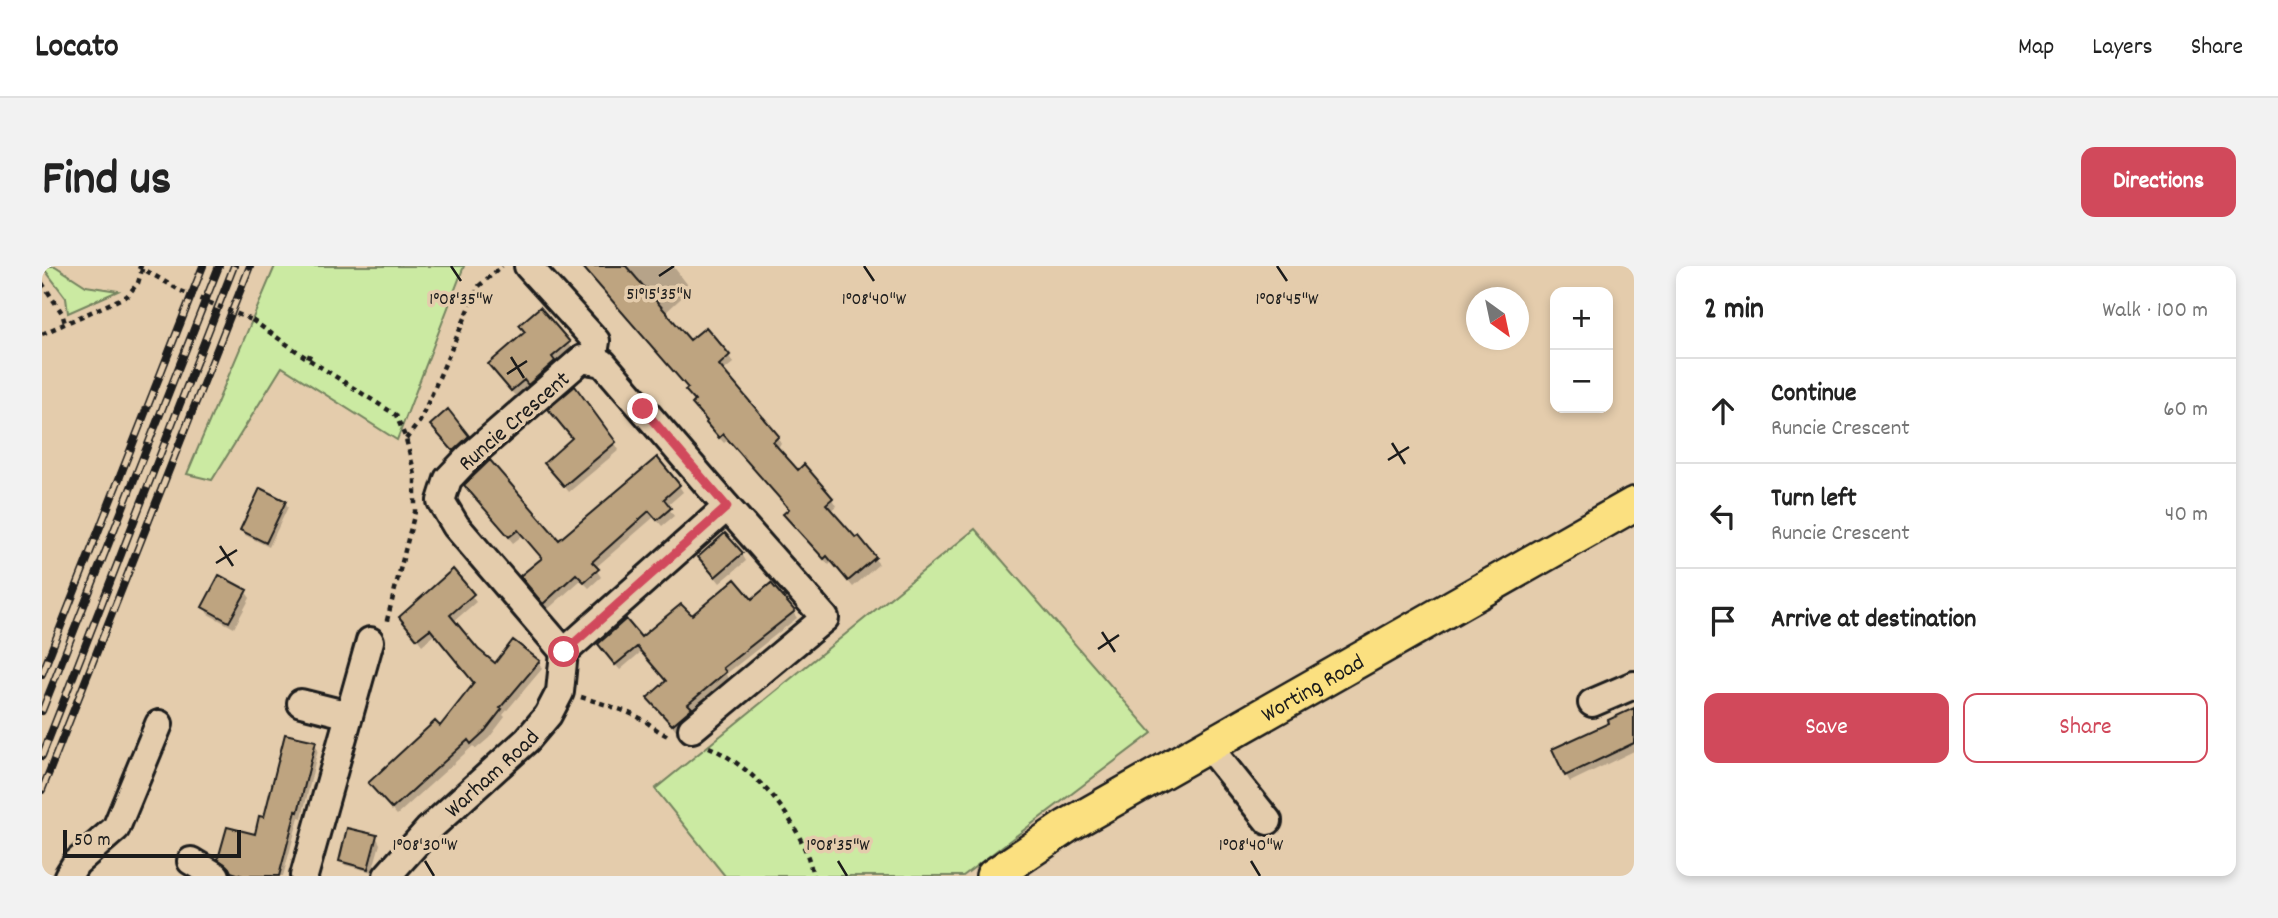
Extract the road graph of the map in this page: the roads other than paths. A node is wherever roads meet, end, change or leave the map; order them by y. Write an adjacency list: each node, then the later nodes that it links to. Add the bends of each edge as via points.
1 (528, 266): 2 (street, via 596,341)
2 (593, 361): 4 (street, Runcie Crescent, via 603,363); 6 (street, Runcie Crescent, via 582,359 469,457 448,479 441,500 456,526)
3 (1634, 504): 13 (main road, Worting Road)
4 (727, 507): 6 (street); 12 (street, Runcie Crescent, via 824,618)
5 (370, 641): 10 (street)
6 (564, 652): 19 (street, Warham Road, via 560,692 548,715 527,740 429,829)
7 (1634, 685): 9 (street)
8 (301, 703): 10 (street)
9 (1592, 703)
10 (349, 716): 18 (street)
11 (159, 724): 16 (street, via 116,828 76,863)
12 (688, 736)
13 (1208, 746): 14 (street); 20 (main road, Worting Road, via 1067,825)
14 (1268, 821)
15 (191, 861): 17 (street)
16 (68, 876)
17 (216, 876)
18 (304, 876)
19 (387, 876)
20 (993, 876)

